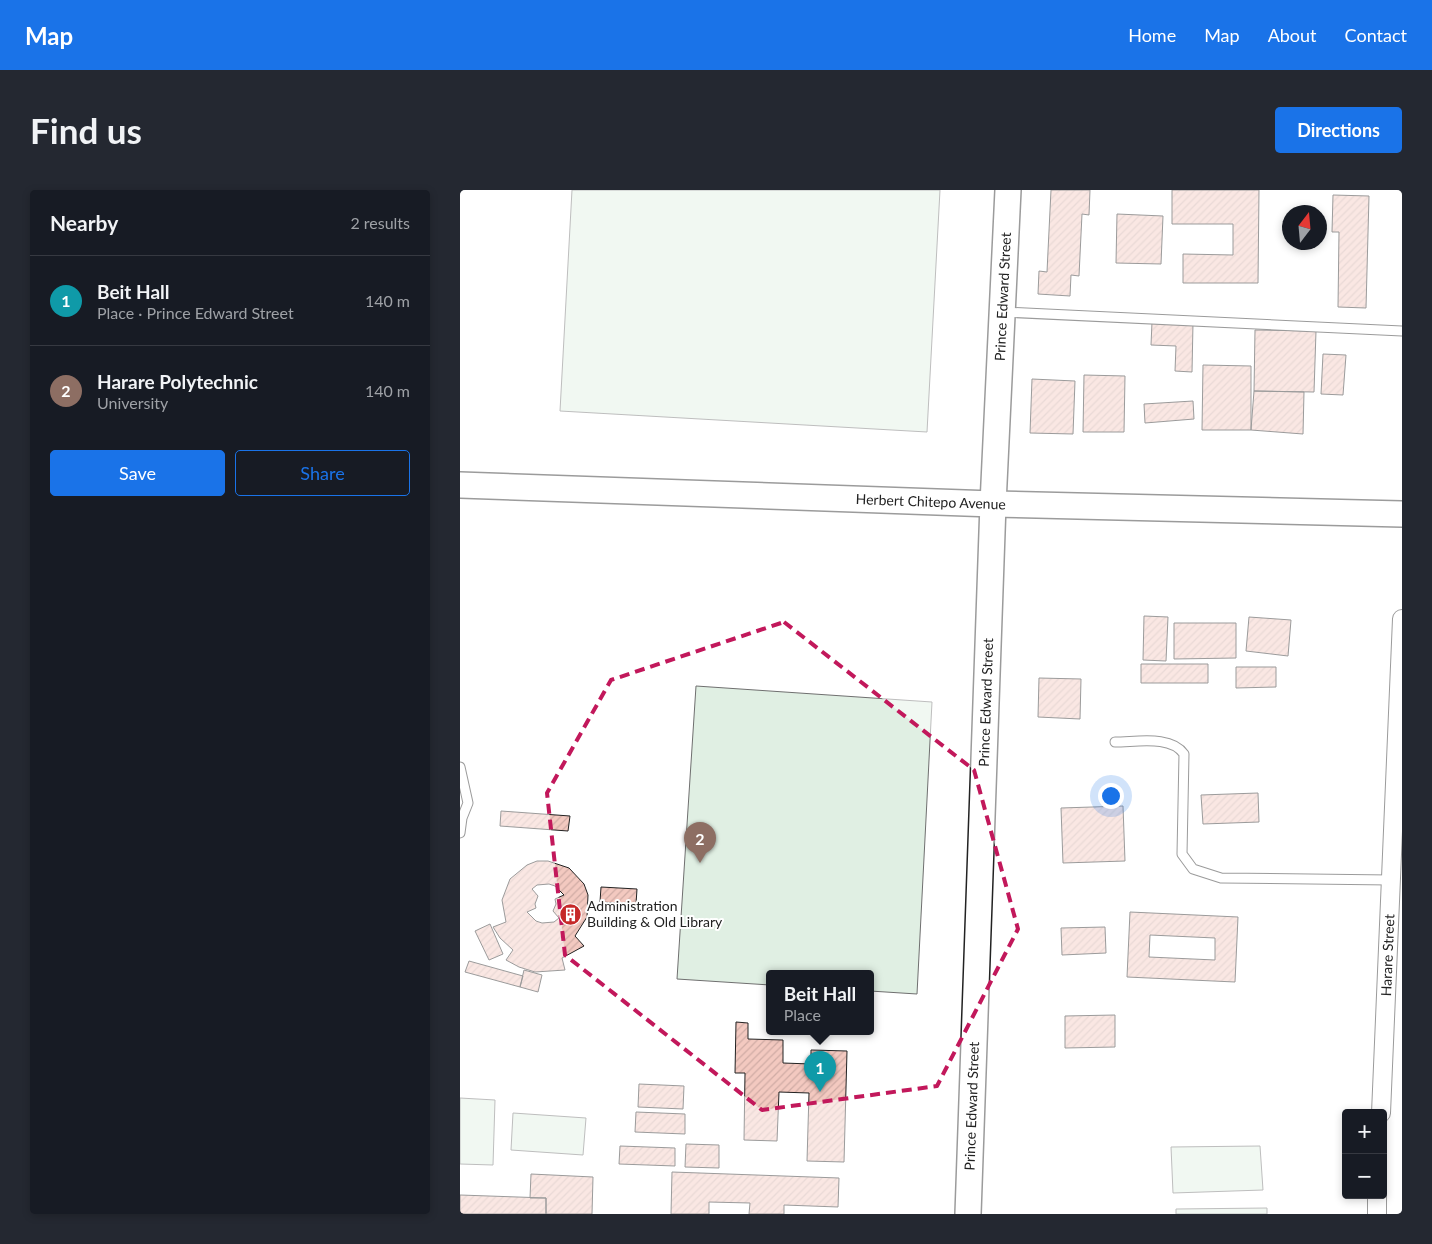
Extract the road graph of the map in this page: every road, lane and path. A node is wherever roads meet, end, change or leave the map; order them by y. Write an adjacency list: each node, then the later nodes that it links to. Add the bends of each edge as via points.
1 (1008, 190): 2 (main road, Prince Edward Street)
2 (1002, 312): 3 (lane); 5 (main road, Prince Edward Street)
3 (1402, 331)
4 (460, 485): 5 (main road, Herbert Chitepo Avenue)
5 (993, 504): 6 (main road, Herbert Chitepo Avenue); 16 (main road, Prince Edward Street)
6 (1402, 514)
7 (1402, 619): 12 (street, Harare Street)
8 (1115, 742): 12 (lane, via 1169,742 1179,746 1184,754 1182,854 1193,868 1221,878)
9 (460, 767): 10 (lane, via 468,803)
10 (461, 817): 11 (lane)
11 (460, 833)
12 (1390, 880): 13 (street, Harare Street)
13 (1395, 937): 14 (street, Harare Street)
14 (1381, 1109)
15 (1377, 1199): 17 (street)
16 (968, 1214)
17 (1377, 1214)

